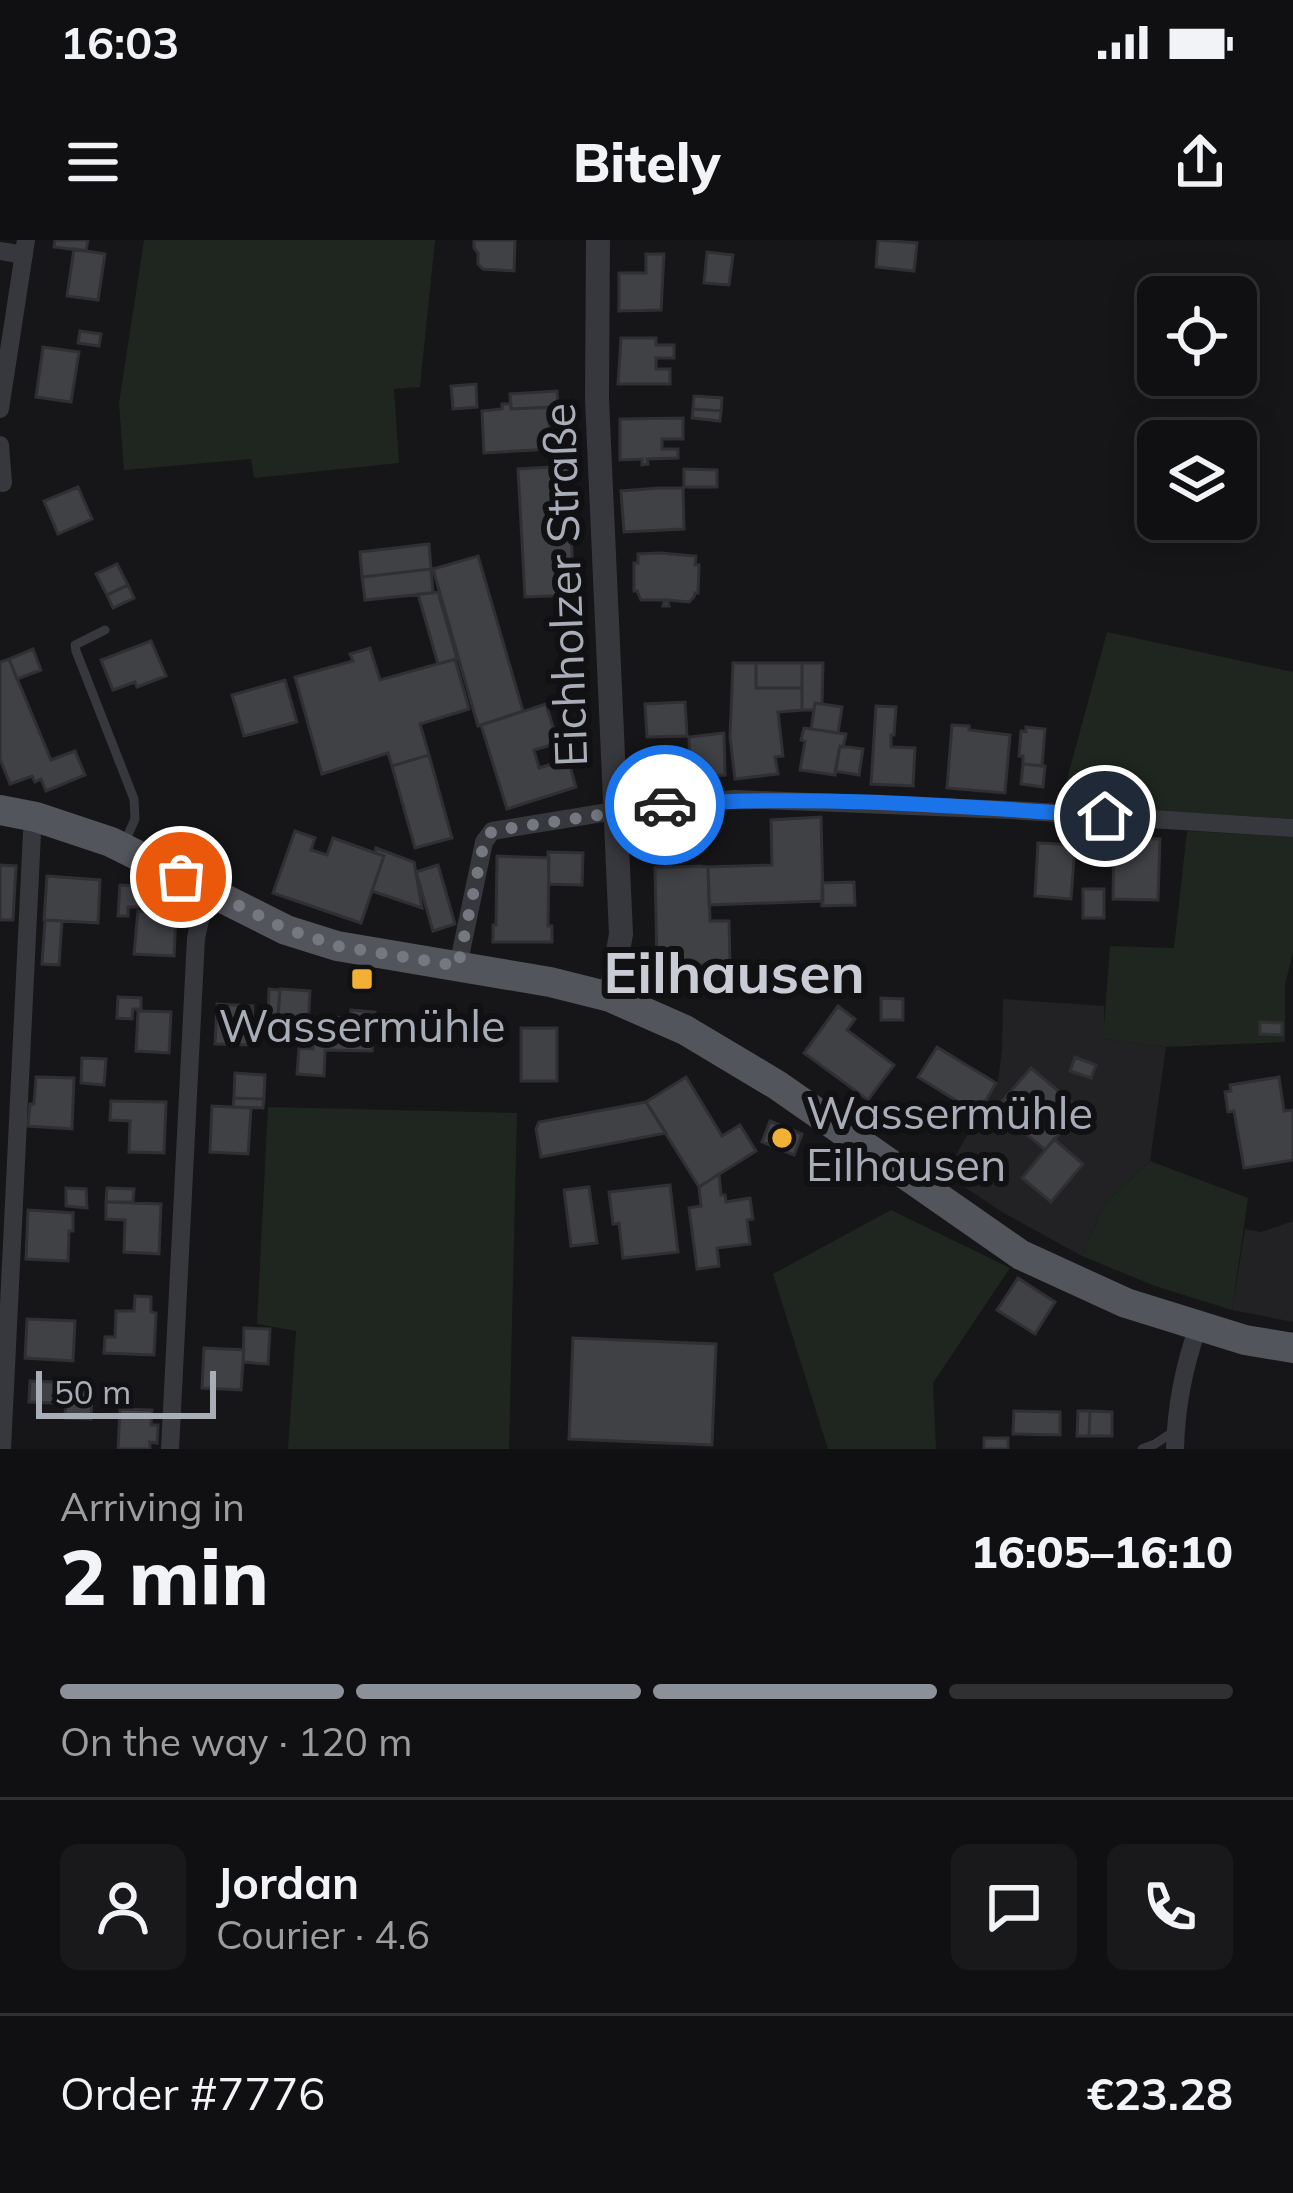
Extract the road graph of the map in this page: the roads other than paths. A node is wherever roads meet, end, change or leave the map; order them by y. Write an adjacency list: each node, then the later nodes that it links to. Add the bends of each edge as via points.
1 (598, 240): 9 (street, Eichholzer Straße, via 597,399)
2 (25, 247): 3 (street); 4 (street)
3 (0, 251)
4 (0, 410)
5 (0, 445): 6 (street)
6 (3, 483)
7 (105, 630): 12 (lane, via 75,644 136,807)
8 (0, 811): 10 (main road)
9 (616, 811): 11 (street, via 821,800); 14 (street, via 492,831); 15 (street, Eichholzer Straße, via 621,934)
10 (36, 817): 12 (main road); 19 (street)
11 (1293, 828)
12 (123, 848): 13 (main road)
13 (209, 891): 14 (main road, via 338,946); 20 (street, via 196,938)
14 (458, 966): 15 (main road)
15 (610, 998): 16 (main road, via 685,1030 777,1085 1021,1255)
16 (1198, 1328): 17 (main road); 18 (street)
17 (1293, 1348)
18 (1176, 1440): 21 (lane)
19 (2, 1449)
20 (170, 1449)
21 (1142, 1449)

